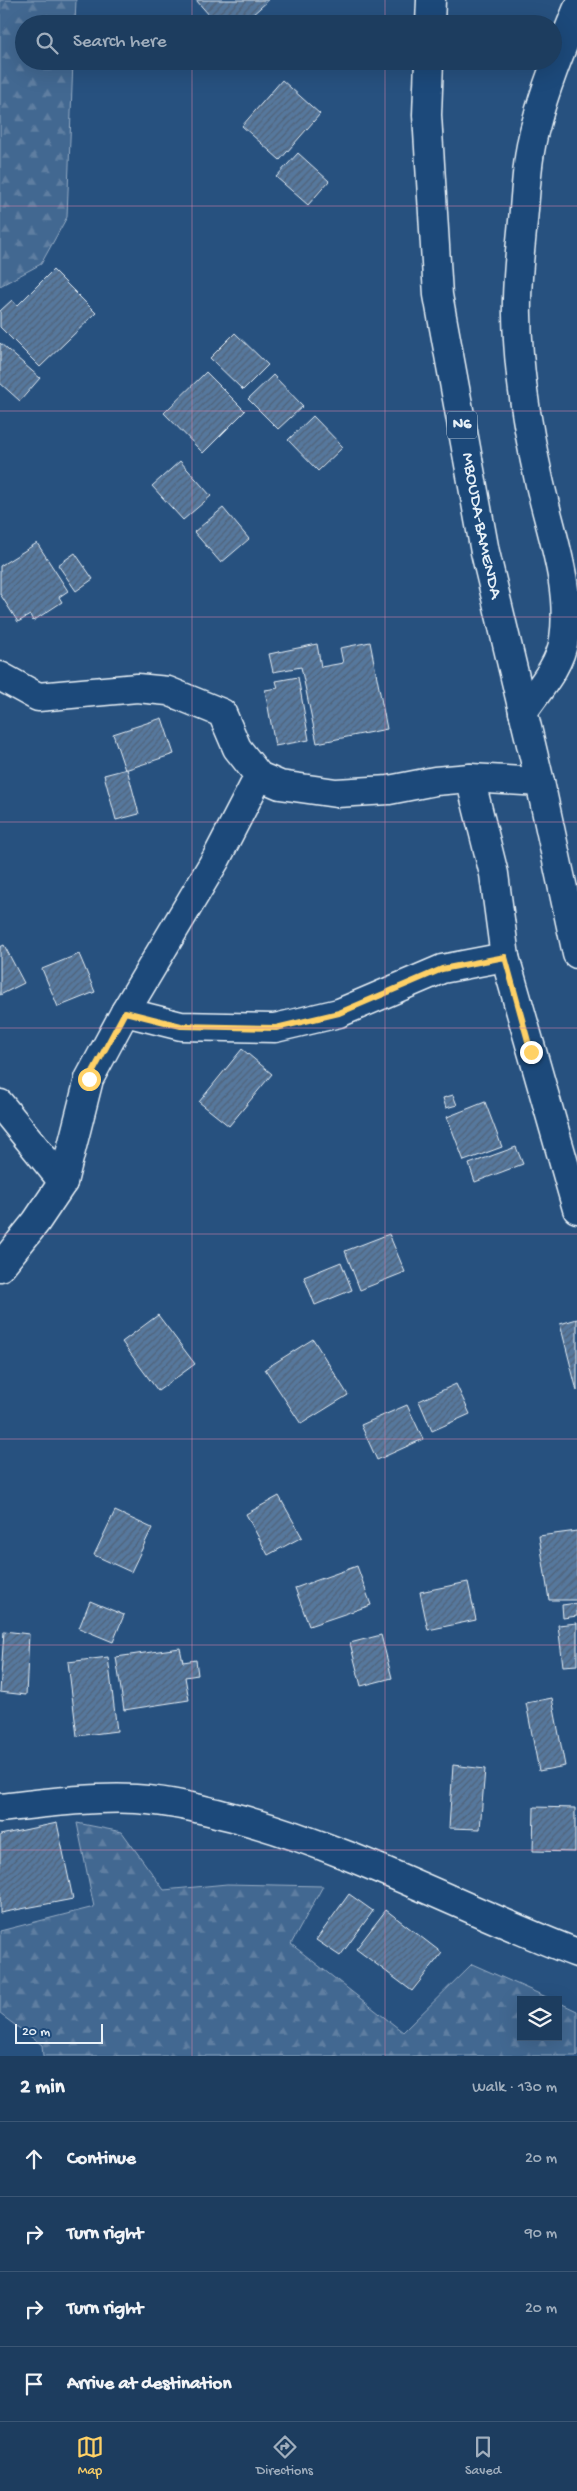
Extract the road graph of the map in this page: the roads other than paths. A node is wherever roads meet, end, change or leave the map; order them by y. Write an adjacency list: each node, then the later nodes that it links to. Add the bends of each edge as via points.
1 (431, 0): 3 (main road)
2 (577, 10): 4 (main road)
3 (430, 15)
4 (562, 47)
5 (428, 70): 8 (main road, MBOUDA-BAMENDA / N6, via 426,115 438,296 485,552)
6 (554, 70): 8 (main road, via 536,125 526,189 517,315 523,396 566,606 564,641 552,668)
7 (0, 676): 9 (main road, via 38,697 136,688 168,691 222,714 237,748)
8 (523, 712): 11 (main road, MBOUDA-BAMENDA / N6)
9 (258, 776): 10 (main road, via 280,784 336,793 389,790); 14 (main road, via 216,860)
10 (470, 778): 11 (main road); 13 (main road, via 494,874)
11 (540, 782): 12 (main road, MBOUDA-BAMENDA / N6)
12 (577, 954)
13 (505, 957): 14 (main road, via 442,969 339,1013 276,1028 181,1026); 17 (main road)
14 (125, 1012): 16 (main road, via 89,1079)
15 (0, 1104): 16 (main road)
16 (63, 1182): 18 (main road)
17 (577, 1209)
18 (0, 1267)
19 (0, 1808): 20 (main road, via 84,1799 137,1799 198,1808 274,1828 343,1854)
20 (577, 1953)

